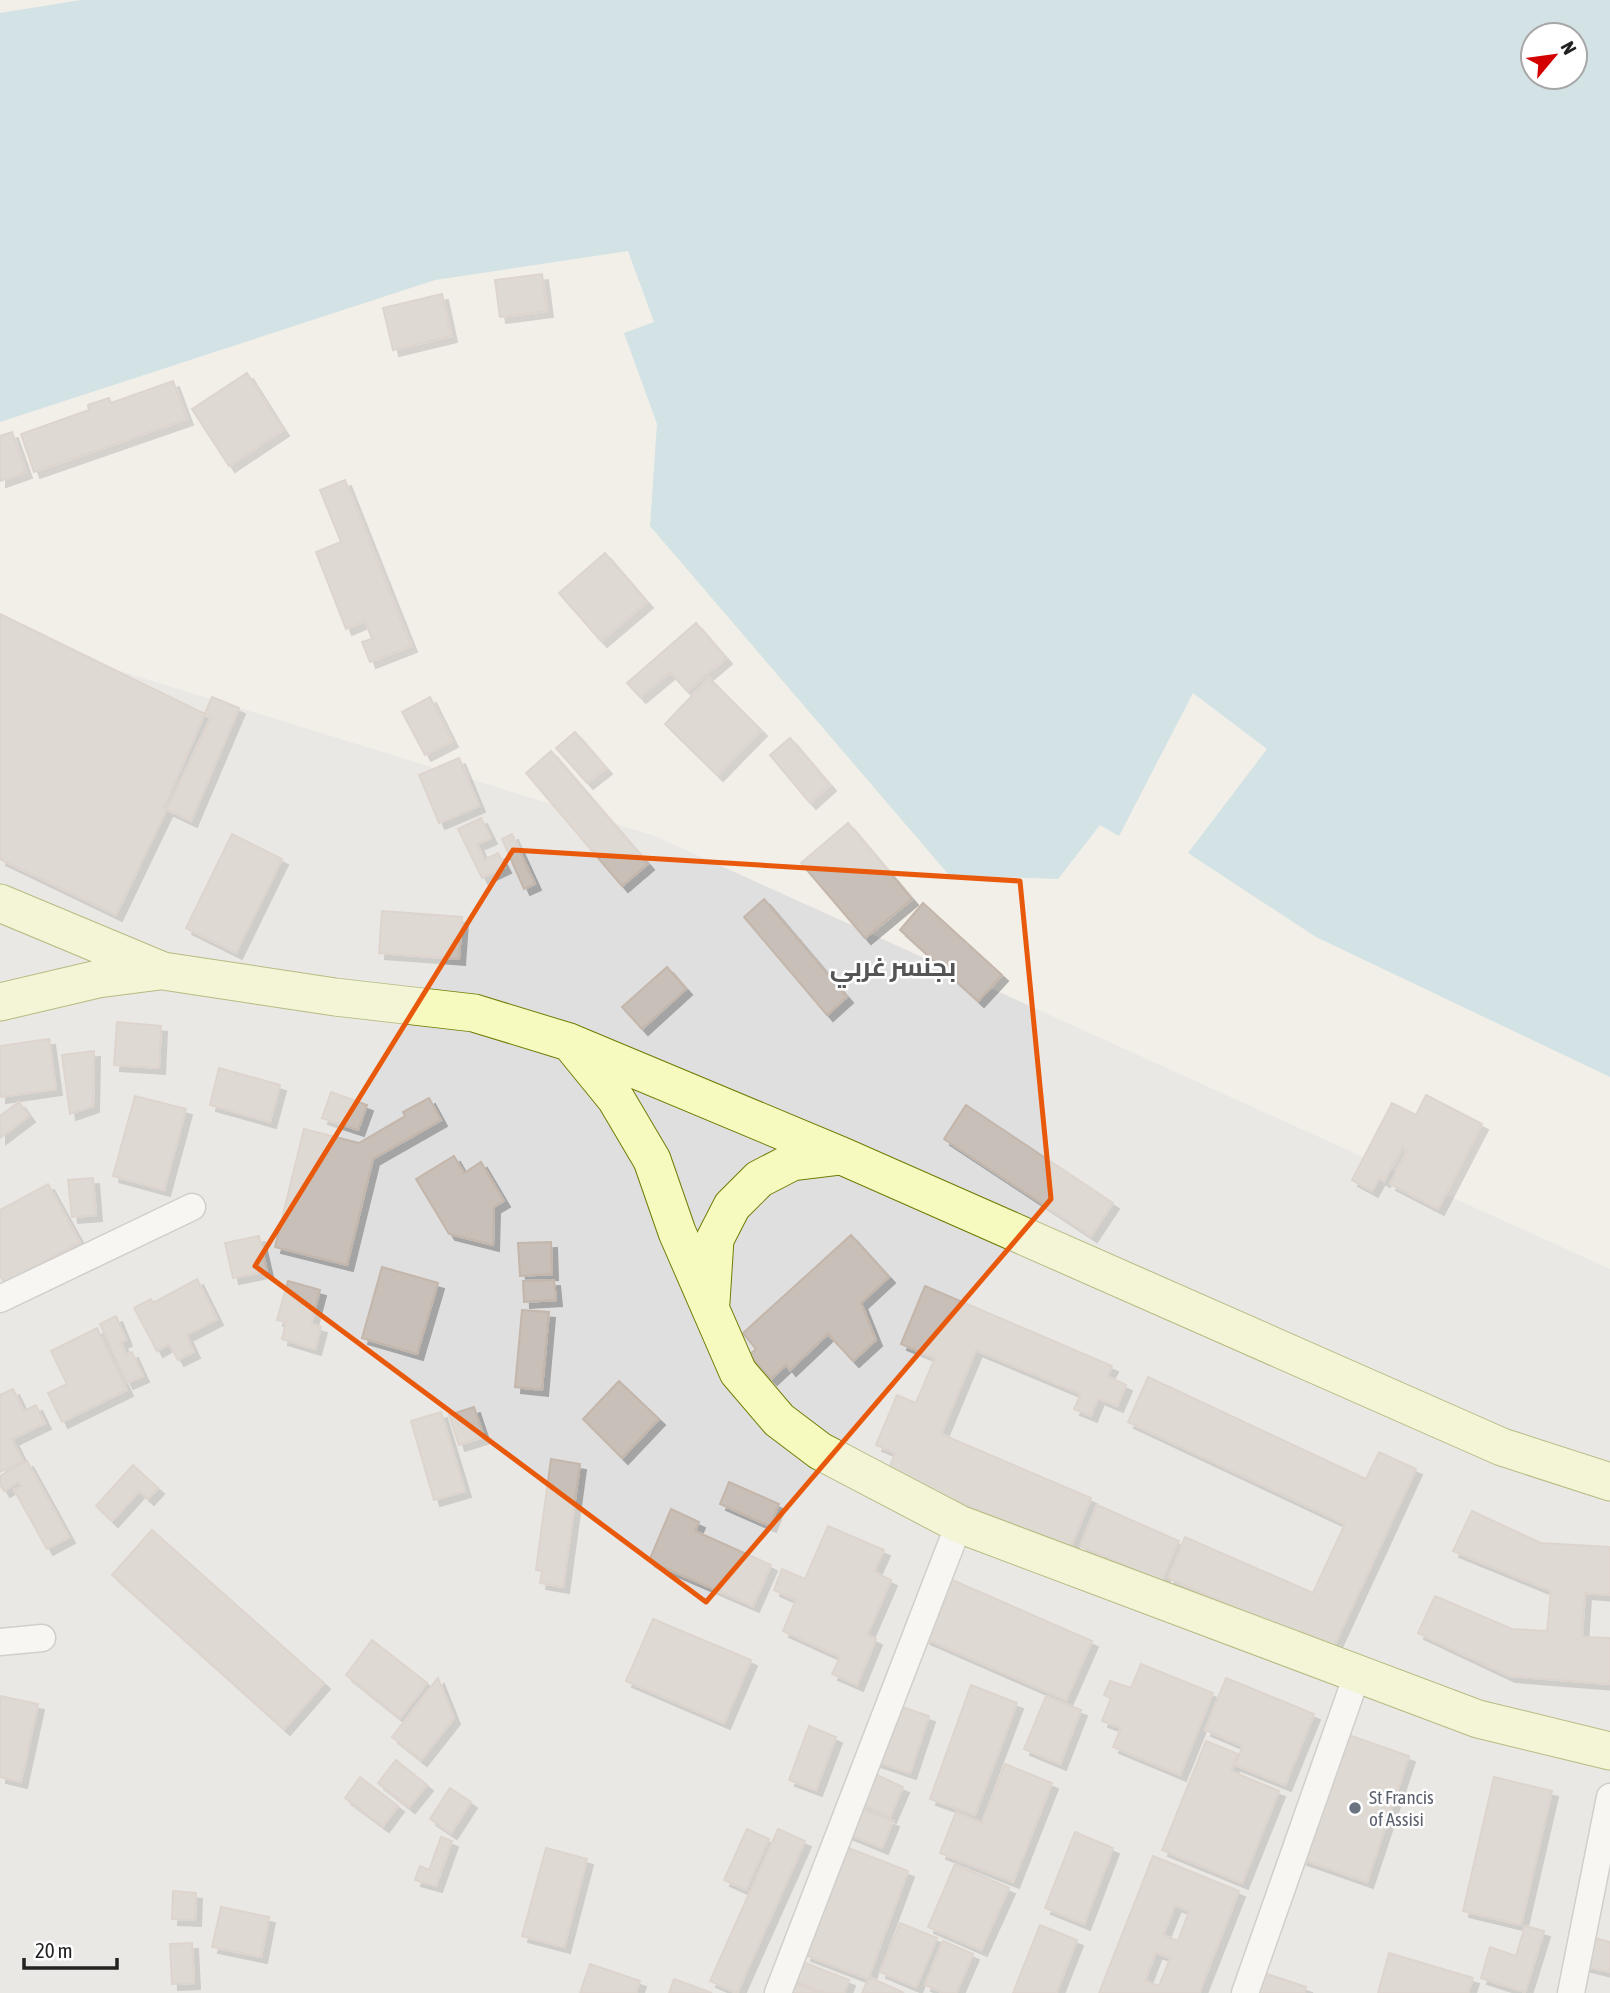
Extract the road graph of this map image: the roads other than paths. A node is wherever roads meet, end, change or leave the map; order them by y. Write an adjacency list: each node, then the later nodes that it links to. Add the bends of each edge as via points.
1 (0, 903): 2 (main road)
2 (163, 971): 3 (main road, via 98,979); 4 (main road, via 474,1013)
3 (0, 1002)
4 (569, 1042): 5 (main road); 8 (main road, via 616,1099 652,1160)
5 (842, 1156): 8 (main road, via 792,1162 759,1179 732,1206 715,1239); 9 (main road, via 1502,1447)
6 (192, 1207): 7 (street)
7 (0, 1299)
8 (711, 1311): 10 (main road, via 738,1372 779,1420 820,1451)
9 (1610, 1482)
10 (959, 1524): 13 (main road); 16 (street)
11 (42, 1638): 12 (street)
12 (0, 1642)
13 (1357, 1675): 14 (main road, via 1478,1719); 17 (street)
14 (1610, 1751)
15 (1610, 1797): 18 (street)
16 (778, 1993)
17 (1245, 1993)
18 (1571, 1993)

